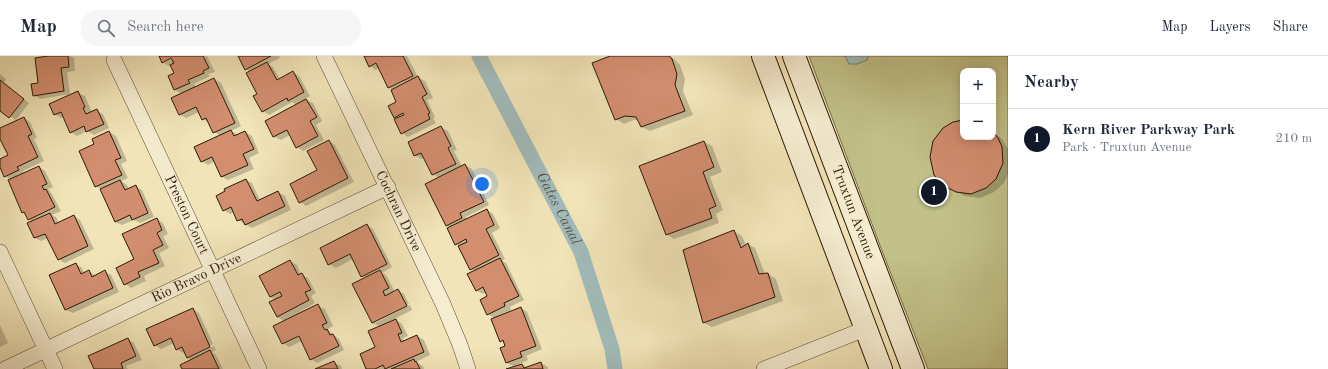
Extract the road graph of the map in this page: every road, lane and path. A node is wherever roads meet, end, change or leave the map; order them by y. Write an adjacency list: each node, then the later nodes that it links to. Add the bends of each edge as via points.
1 (324, 56): 5 (street, Cochran Drive)
2 (763, 56): 8 (main road, Truxtun Avenue)
3 (794, 56): 17 (main road, Truxtun Avenue)
4 (114, 60): 7 (street, Preston Court)
5 (388, 188): 7 (street, Rio Bravo Drive); 13 (street, Cochran Drive, via 443,304)
6 (0, 252): 9 (street)
7 (214, 270): 9 (street, Rio Bravo Drive); 12 (street, Preston Court)
8 (865, 329): 14 (street); 15 (main road, Truxtun Avenue); 16 (main road, via 873,330 882,336)
9 (46, 350): 10 (street, Rio Bravo Drive); 11 (street)
10 (5, 369)
11 (55, 369)
12 (259, 369)
13 (468, 369)
14 (764, 369)
15 (881, 369)
16 (906, 369)
17 (913, 369)

